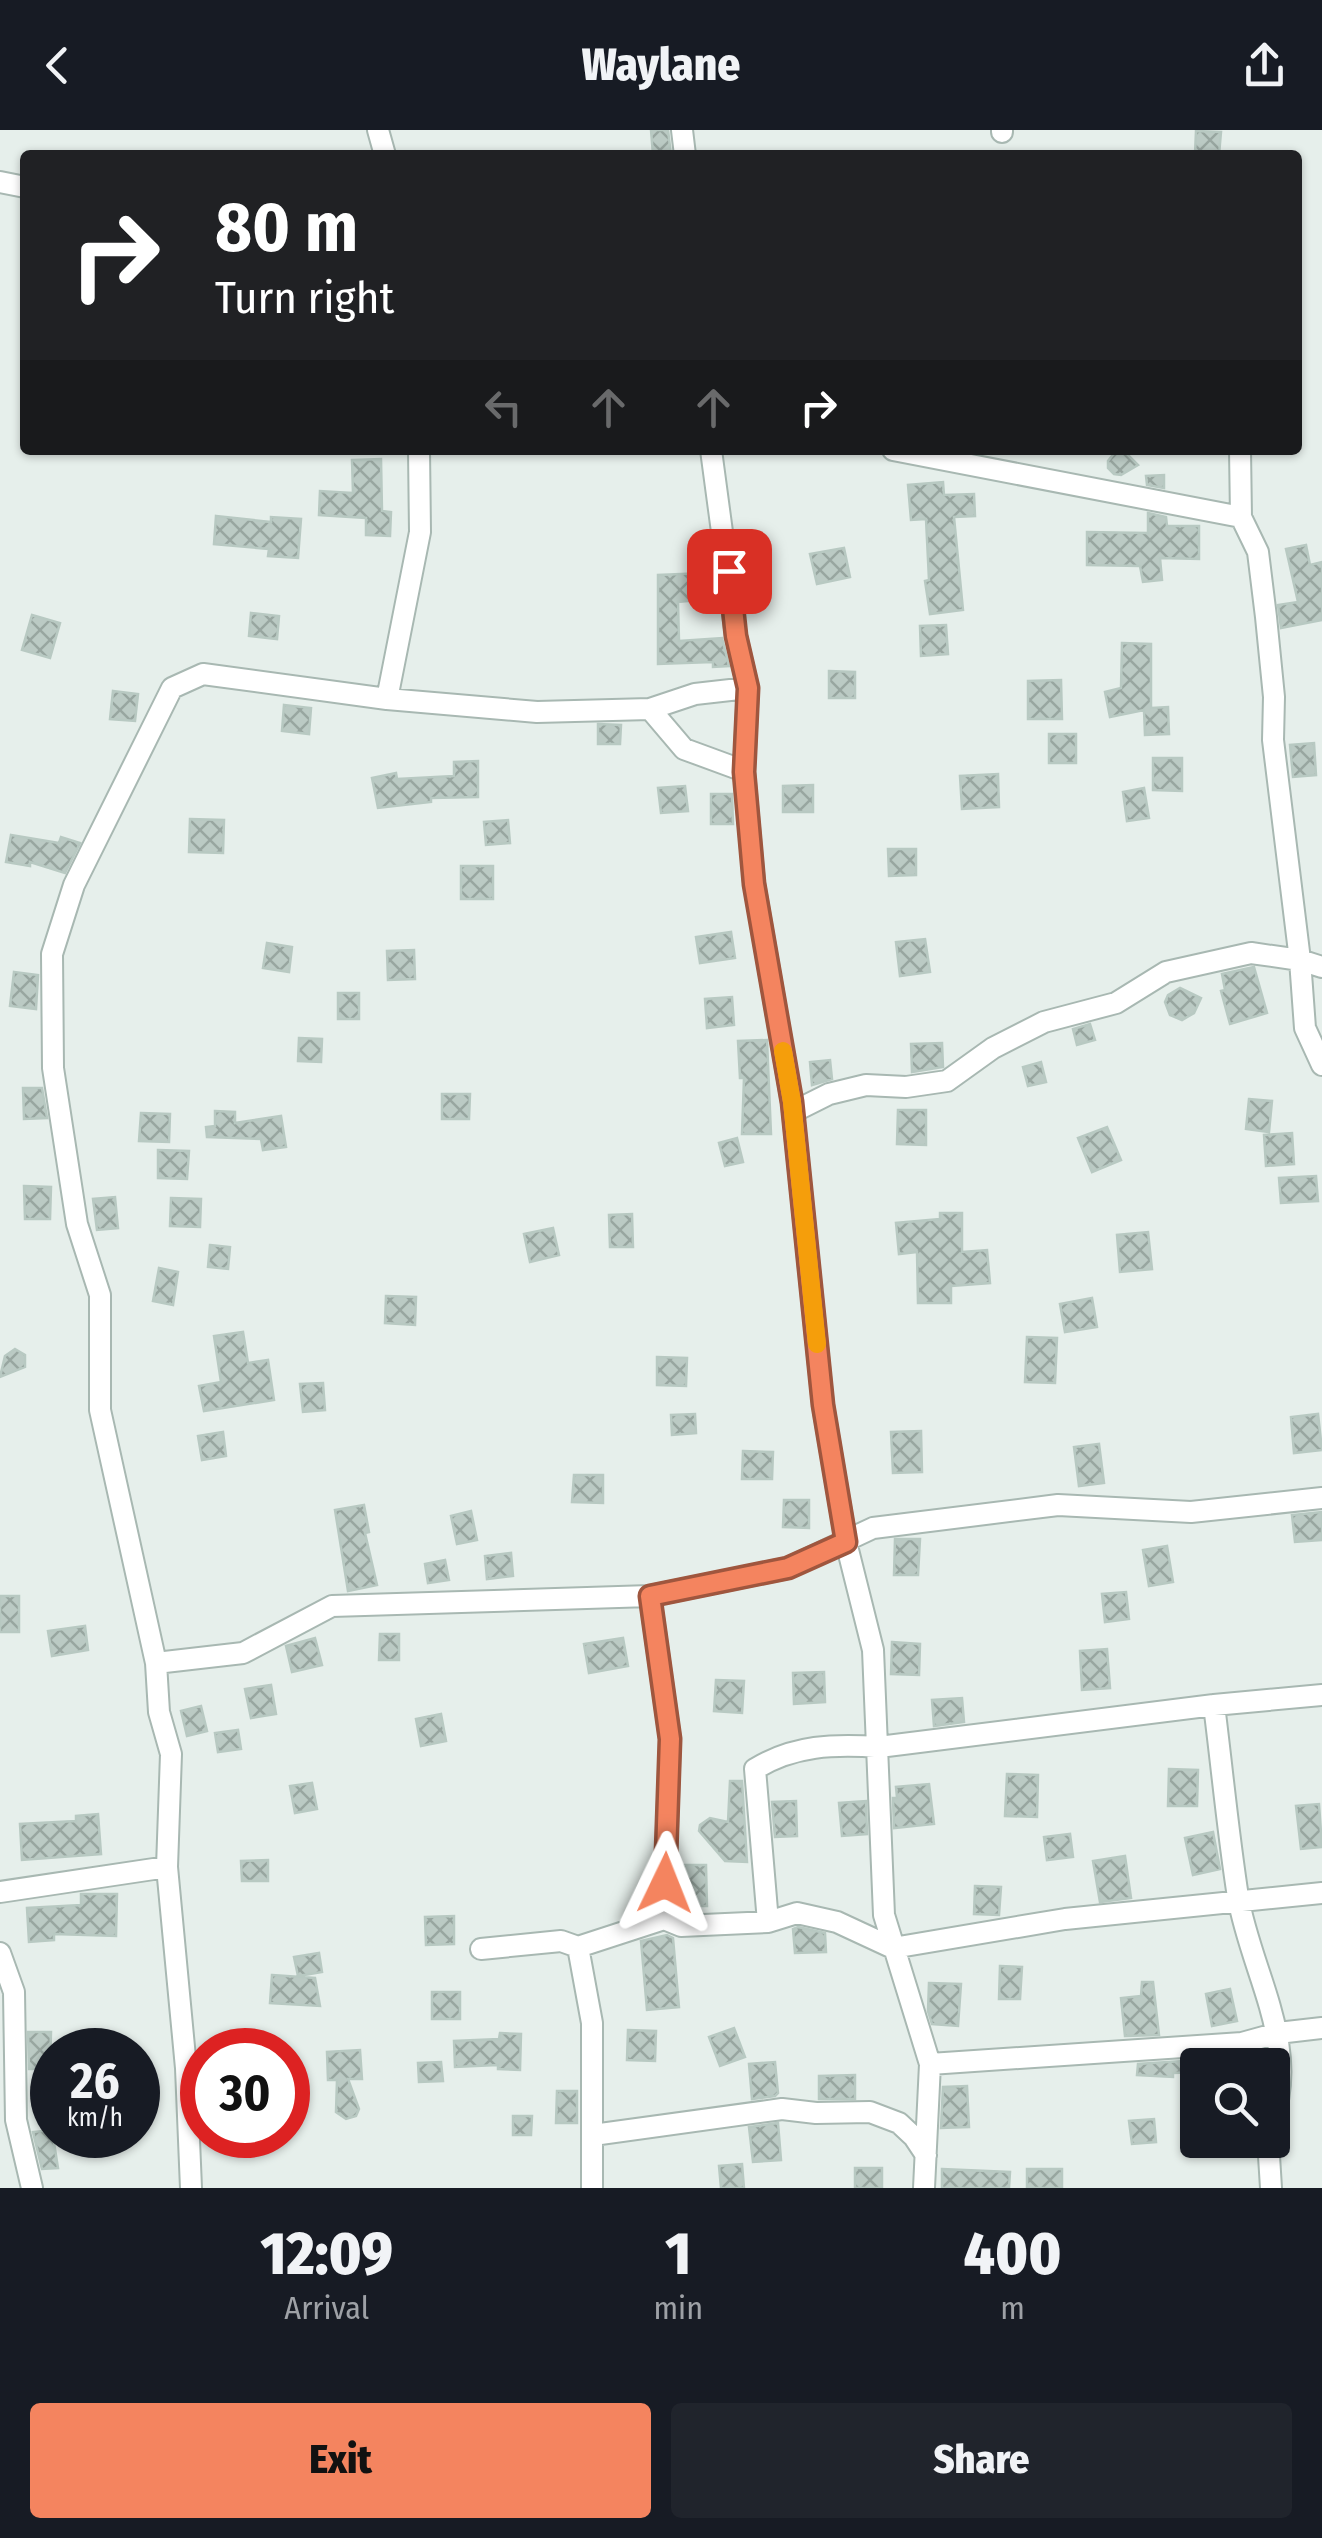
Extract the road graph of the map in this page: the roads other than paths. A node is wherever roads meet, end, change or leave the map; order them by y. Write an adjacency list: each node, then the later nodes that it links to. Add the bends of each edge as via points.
1 (418, 455): 7 (street, via 420,532)
2 (712, 455): 6 (street)
3 (919, 455): 5 (street)
4 (1240, 455): 5 (street)
5 (1241, 517): 10 (street, via 1258,552)
6 (748, 688): 8 (street, via 695,694); 9 (street)
7 (387, 699): 8 (street, via 537,712); 17 (street, via 204,674 172,688 74,885 52,954 53,1068 77,1224 100,1295 100,1410)
8 (650, 709): 9 (street, via 684,749)
9 (744, 772): 13 (street, via 754,884)
10 (1300, 960): 11 (street); 12 (street, via 1305,1028); 13 (street, via 1251,953 1166,972 1116,1003 1044,1022 948,1080 866,1085)
11 (1322, 967)
12 (1322, 1066)
13 (793, 1112): 15 (street, via 823,1405)
14 (1322, 1498): 15 (street, via 1191,1512 1058,1505 873,1528)
15 (846, 1542): 16 (street, via 788,1568); 20 (street, via 872,1650)
16 (650, 1596): 17 (street, via 332,1606 243,1654); 25 (street, via 670,1739)
17 (156, 1662): 21 (street, via 158,1712 171,1754)
18 (1322, 1696): 19 (street)
19 (1214, 1704): 20 (street); 24 (street)
20 (879, 1747): 26 (street, via 834,1744 779,1754 754,1768); 28 (street, via 884,1915)
21 (168, 1867): 22 (street); 39 (street)
22 (0, 1892)
23 (1322, 1893): 24 (street)
24 (1239, 1901): 28 (street, via 1065,1919); 32 (street)
25 (664, 1919): 26 (street, via 681,1926); 27 (street)
26 (768, 1922): 28 (street, via 797,1913 837,1922)
27 (578, 1947): 29 (street, via 561,1942); 35 (street, via 592,2023)
28 (893, 1948): 34 (street)
29 (481, 1949)
30 (0, 1952): 38 (street, via 14,1992 16,2120)
31 (1322, 2028): 32 (street)
32 (1278, 2033): 33 (street); 34 (street, via 1242,2043)
33 (1279, 2048)
34 (930, 2064): 36 (street)
35 (593, 2135): 36 (street, via 782,2109 870,2112 899,2123); 40 (street)
36 (926, 2155): 41 (street)
37 (1269, 2158): 42 (street)
38 (32, 2188)
39 (191, 2188)
40 (592, 2188)
41 (924, 2188)
42 (1271, 2188)

